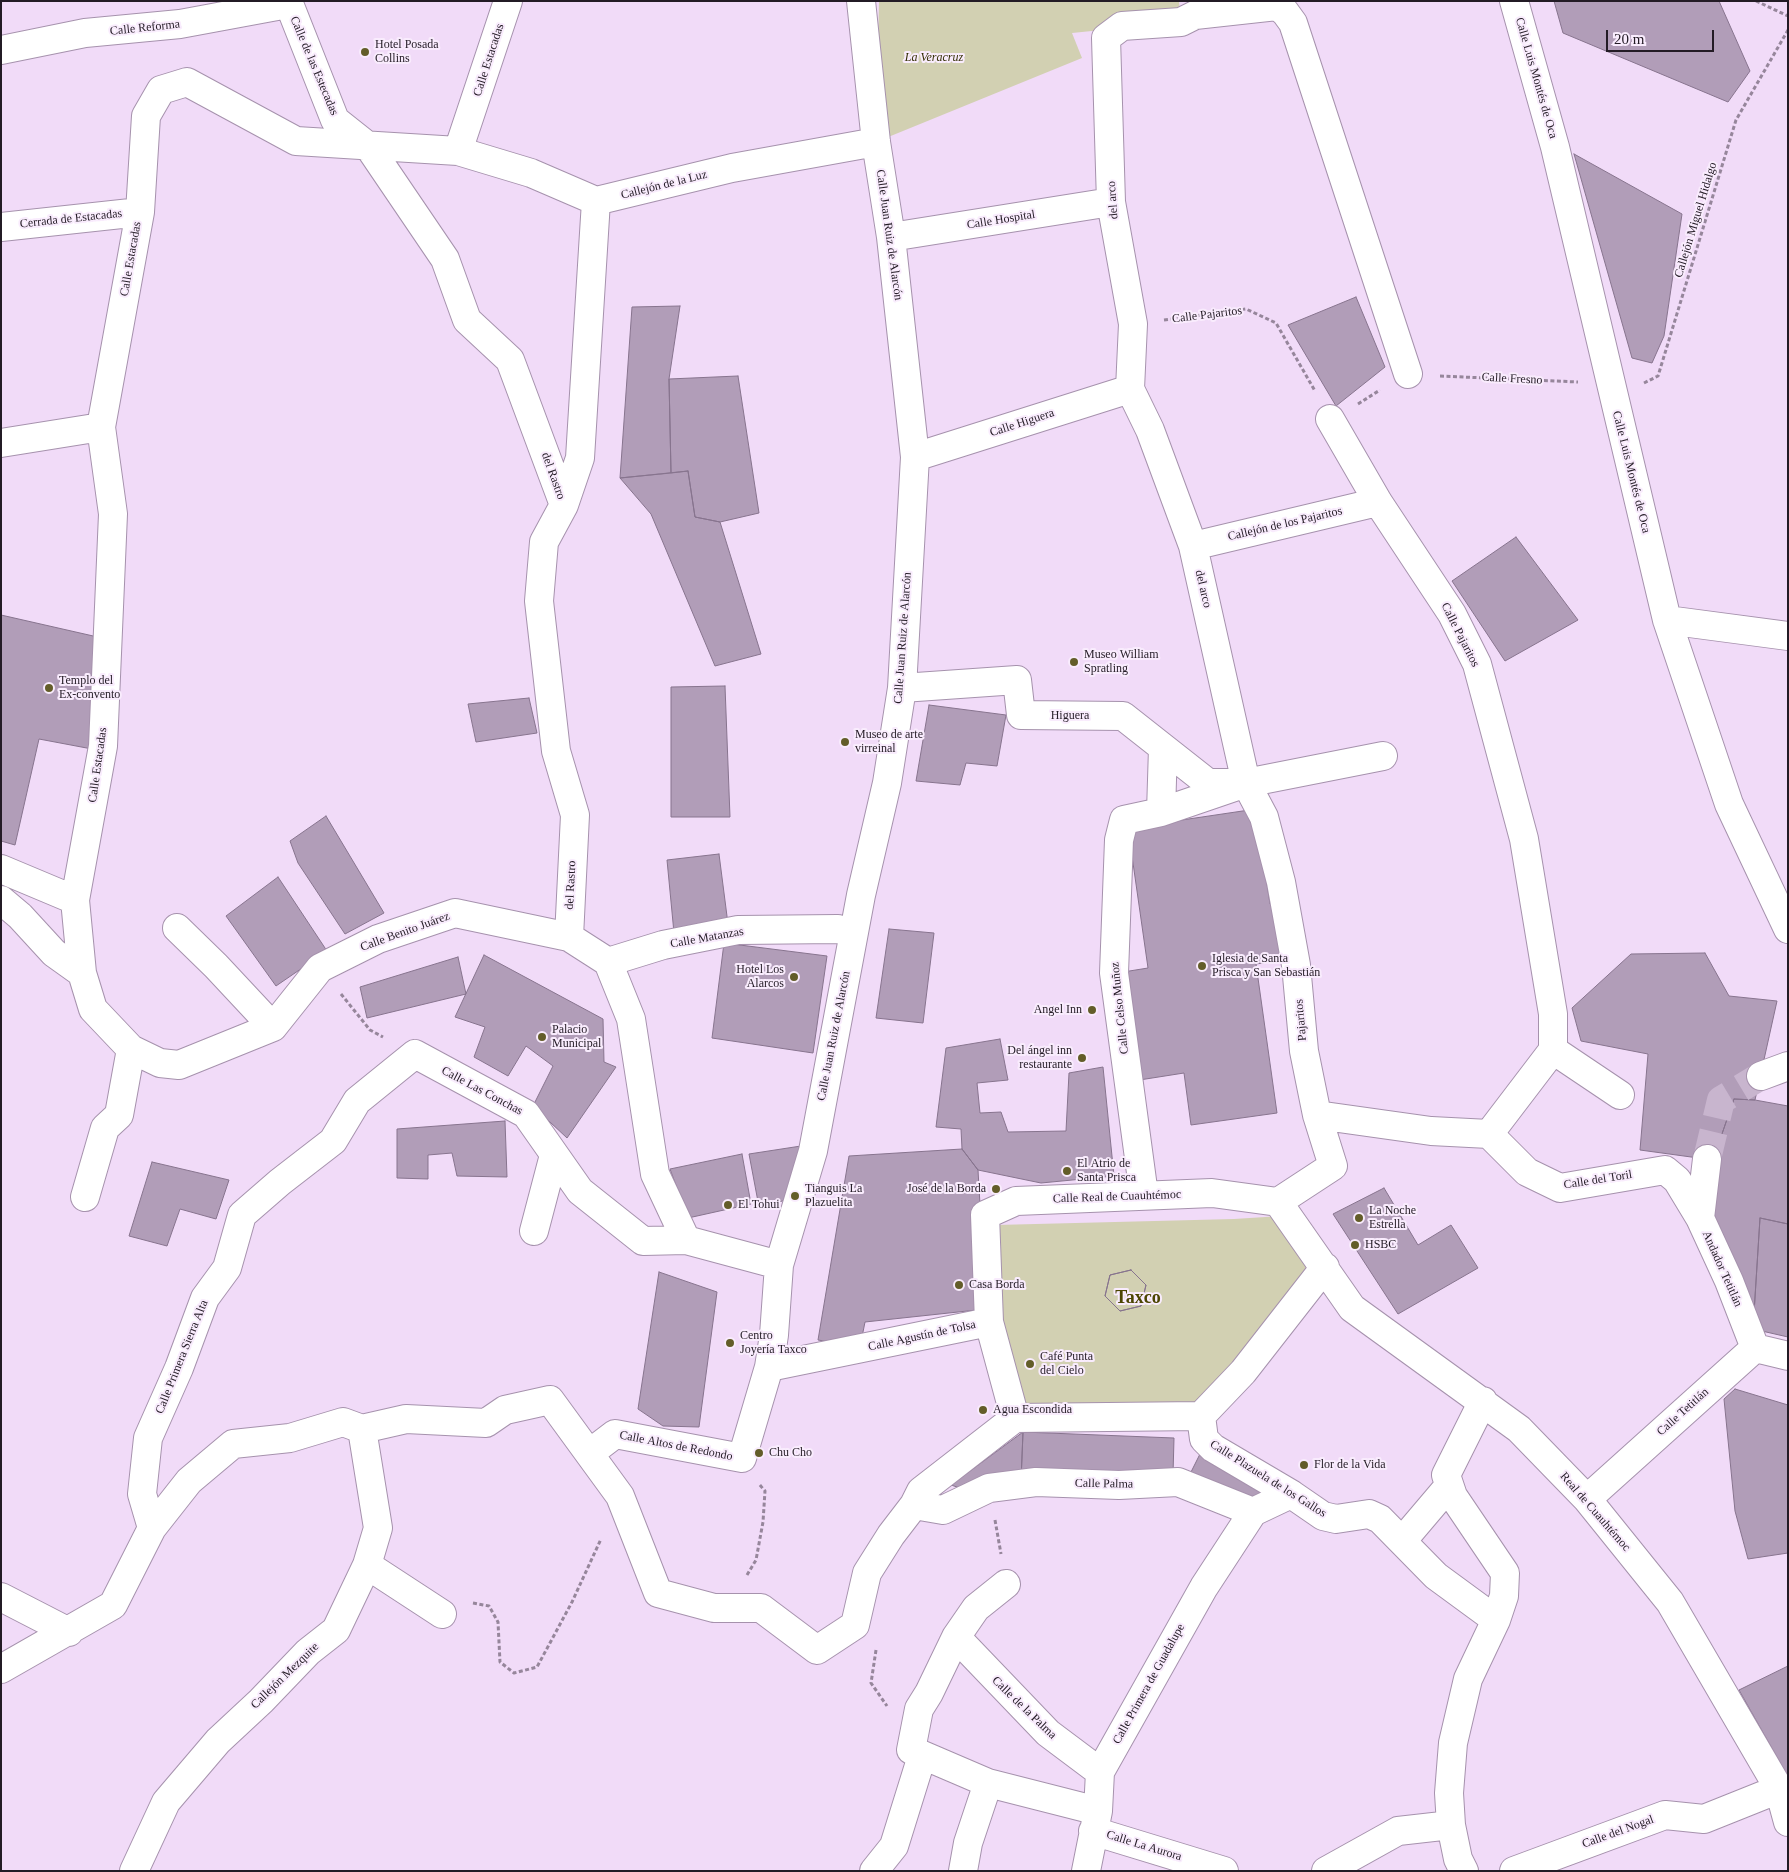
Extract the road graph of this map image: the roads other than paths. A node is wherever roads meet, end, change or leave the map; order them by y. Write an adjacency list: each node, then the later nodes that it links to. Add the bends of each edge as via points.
1 (508, 1): 9 (street, Calle Estacadas)
2 (861, 1): 7 (street, Calle Juan Ruiz de Alarcón)
3 (1514, 1): 24 (street, Calle Luis Montés de Oca, via 1555,147)
4 (288, 3): 6 (street, Calle Reforma, via 180,24 85,34); 8 (street, Calle de las Estecadas, via 335,120)
5 (1194, 8): 11 (street, del arco, via 1181,22 1122,26 1106,38); 15 (street, del arco, via 1277,6 1293,22)
6 (1, 50)
7 (876, 142): 10 (street, Callejón de la Luz, via 732,168); 14 (street, Calle Juan Ruiz de Alarcón)
8 (369, 147): 9 (street, Calle Estacadas); 12 (street, Calle Estacadas, via 296,141 187,82 161,90 146,116); 22 (street, del Rastro, via 445,259 467,320 510,360)
9 (458, 151): 10 (street, via 531,174)
10 (596, 201): 22 (street, via 580,458)
11 (1111, 202): 14 (street, Calle Hospital); 16 (street, del arco, via 1133,324)
12 (140, 212): 13 (street, Cerrada de Estacadas); 18 (street, Calle Estacadas)
13 (1, 226)
14 (891, 237): 20 (street, Calle Juan Ruiz de Alarcón)
15 (1408, 374)
16 (1130, 389): 20 (street, Calle Higuera); 23 (street, del arco, via 1150,430)
17 (1330, 419): 21 (street, Calle Pajaritos)
18 (101, 428): 19 (street); 33 (street, Calle Estacadas, via 113,514 103,746)
19 (1, 443)
20 (915, 457): 26 (street, Calle Juan Ruiz de Alarcón)
21 (1378, 502): 23 (street, Callejón de los Pajaritos); 42 (street, Calle Pajaritos, via 1452,614 1477,664 1524,839 1553,1014)
22 (564, 505): 37 (street, del Rastro, via 544,542 539,601 556,751 575,815)
23 (1193, 546): 29 (street, del arco)
24 (1667, 620): 25 (street); 36 (street, Calle Luis Montés de Oca, via 1729,804)
25 (1788, 636)
26 (902, 688): 27 (street, Higuera, via 1017,680 1021,715 1124,716); 57 (street, Calle Juan Ruiz de Alarcón, via 887,783 854,894 813,1150)
27 (1163, 748): 29 (street, Higuera, via 1208,782); 30 (street)
28 (1383, 756): 29 (street)
29 (1246, 783): 30 (street); 47 (street, Pajaritos, via 1264,817 1281,882 1296,965 1304,1051)
30 (1161, 812): 51 (street, Calle Celso Muñoz, via 1124,820 1119,840 1114,974)
31 (1, 869): 33 (street)
32 (1, 900): 39 (street, via 54,953)
33 (75, 900): 39 (street, Calle Benito Juárez)
34 (177, 928): 40 (street)
35 (838, 929): 38 (street, Calle Matanzas, via 738,930 663,945)
36 (1788, 929)
37 (568, 937): 38 (street, Calle Benito Juárez); 40 (street, Calle Benito Juárez, via 455,913 378,939 320,968)
38 (608, 962): 56 (street, via 631,1018 655,1174)
39 (82, 973): 41 (street, Calle Benito Juárez, via 93,1009)
40 (273, 1027): 41 (street, Calle Benito Juárez, via 179,1064 160,1064)
41 (131, 1049): 52 (street, via 119,1115 105,1128)
42 (1553, 1050): 46 (street); 48 (street)
43 (415, 1054): 49 (street, Calle Las Conchas, via 526,1114); 74 (street, Calle Primera Sierra Alta, via 357,1101 333,1141 242,1215 227,1268 205,1298 148,1438 142,1494)
44 (1788, 1066): 45 (street)
45 (1761, 1076)
46 (1620, 1096)
47 (1317, 1115): 48 (street, via 1432,1131); 53 (street, Pajaritos, via 1333,1166)
48 (1489, 1134): 54 (street, Calle del Toril, via 1527,1172 1560,1188 1665,1170 1677,1180)
49 (554, 1155): 55 (street); 56 (street, Calle Las Conchas, via 580,1191 644,1241)
50 (1707, 1159): 54 (street, Andador Tetitlán)
51 (1144, 1195): 53 (street, Calle Real de Cuauhtémoc, via 1212,1193); 59 (street, Calle Real de Cuauhtémoc, via 1016,1201 985,1215)
52 (85, 1197)
53 (1278, 1202): 58 (street)
54 (1700, 1218): 60 (street, Andador Tetitlán)
55 (534, 1231)
56 (686, 1240): 57 (street, Calle Las Conchas)
57 (779, 1265): 62 (street, Calle Juan Ruiz de Alarcón)
58 (1324, 1267): 63 (street, Real de Cuauhtémoc, via 1352,1308); 64 (street, via 1243,1372)
59 (989, 1322): 62 (street, Calle Agustín de Tolsa); 65 (street, Calle Agustín de Tolsa)
60 (1755, 1348): 61 (street); 71 (street, Calle Tetitlán)
61 (1788, 1356)
62 (769, 1367): 68 (street, Calle Juan Ruiz de Alarcón)
63 (1483, 1401): 69 (street, via 1446,1475); 71 (street, Real de Cuauhtémoc, via 1519,1429)
64 (1200, 1416): 65 (street); 70 (street, Calle Plazuela de los Gallos, via 1204,1439 1213,1448)
65 (1016, 1418): 72 (street, via 921,1491)
66 (362, 1429): 67 (street, via 406,1419 486,1423 505,1410 550,1400); 74 (street, via 344,1422 290,1438 233,1444 189,1481); 76 (street, Callejón Mezquite, via 378,1528)
67 (590, 1453): 68 (street, Calle Altos de Redondo, via 615,1434); 72 (street, via 620,1496 658,1593 714,1608 761,1608 818,1650 855,1625 867,1572)
68 (742, 1458)
69 (1448, 1487): 75 (street); 80 (street, via 1505,1573 1504,1596)
70 (1291, 1494): 73 (street); 75 (street, Calle Plazuela de los Gallos, via 1323,1516 1336,1518 1369,1514 1380,1519)
71 (1586, 1499): 87 (street, Real de Cuauhtémoc, via 1670,1602)
72 (914, 1505): 73 (street, Calle Palma, via 942,1510 990,1488 1036,1482 1119,1485 1178,1482)
73 (1252, 1512): 85 (street, Calle Primera de Guadalupe, via 1204,1587)
74 (152, 1528): 81 (street, via 113,1605)
75 (1402, 1540): 80 (street, Calle Plazuela de los Gallos, via 1436,1576)
76 (367, 1565): 79 (street); 91 (street, Callejón Mezquite, via 336,1630 308,1652 218,1741 166,1802)
77 (1006, 1584): 82 (street, via 976,1608)
78 (1, 1597): 81 (street)
79 (442, 1614)
80 (1496, 1620): 90 (street, via 1468,1679 1453,1743 1449,1793)
81 (68, 1632): 83 (street)
82 (956, 1637): 84 (street, via 918,1709); 85 (street, Calle de la Palma, via 1048,1733)
83 (1, 1669)
84 (916, 1753): 86 (street); 92 (street, via 894,1846)
85 (1100, 1772): 88 (street, Calle Primera de Guadalupe)
86 (988, 1783): 88 (street); 93 (street, via 968,1843)
87 (1779, 1789): 89 (street, Real de Cuauhtémoc); 98 (street, Calle del Nogal, via 1704,1818 1665,1815)
88 (1096, 1821): 94 (street, Calle Primera de Guadalupe); 95 (street, Calle La Aurora)
89 (1788, 1822)
90 (1451, 1825): 96 (street, via 1398,1831); 97 (street, via 1458,1859)
91 (134, 1871)
92 (874, 1871)
93 (963, 1871)
94 (1086, 1871)
95 (1224, 1871)
96 (1326, 1871)
97 (1464, 1871)
98 (1514, 1871)

